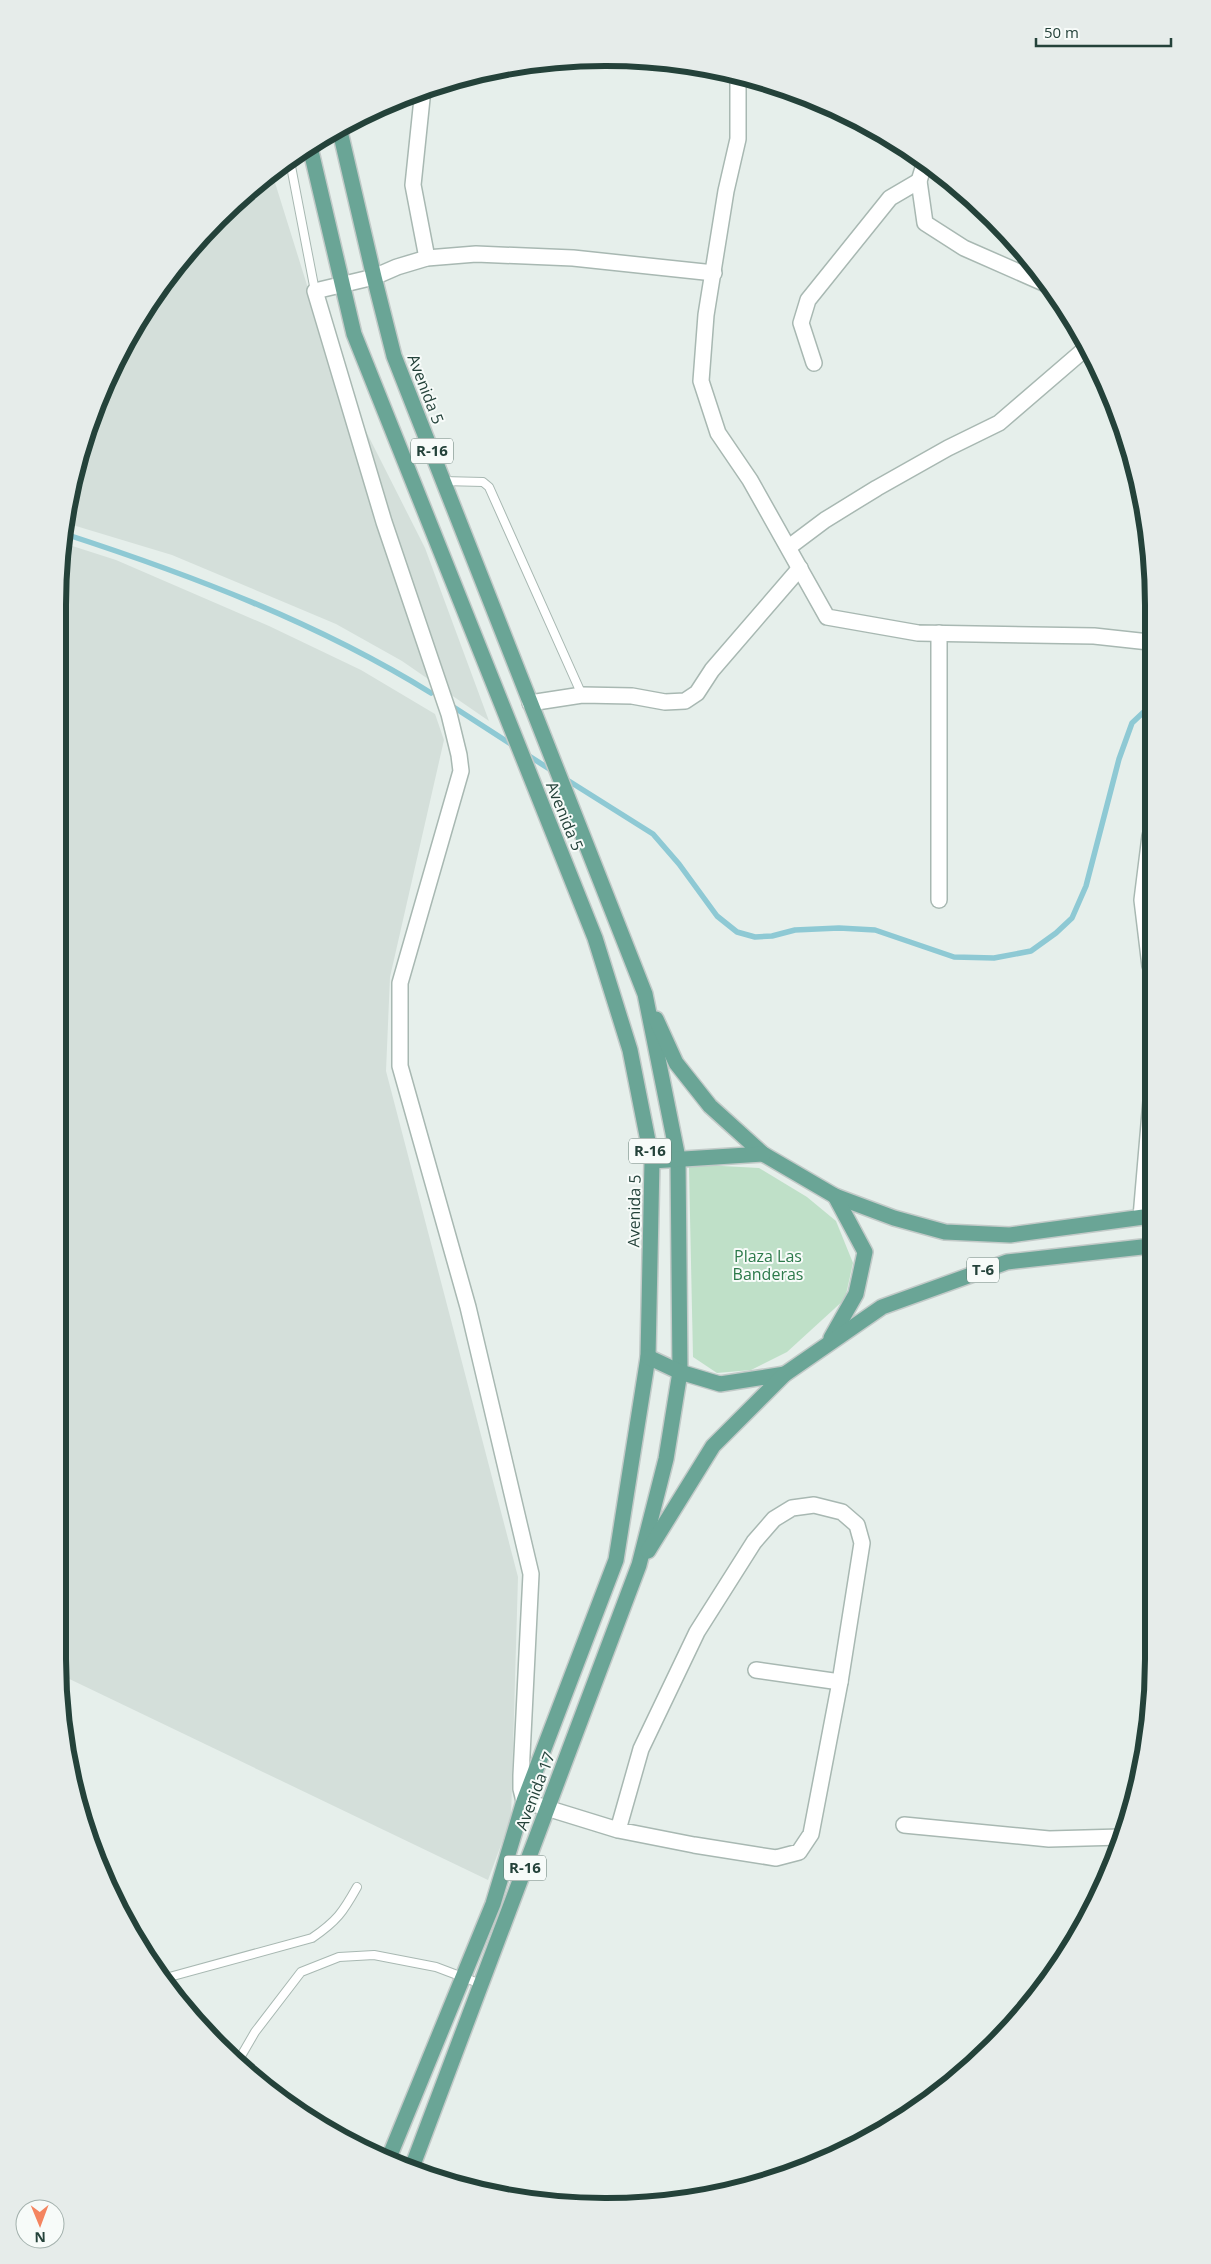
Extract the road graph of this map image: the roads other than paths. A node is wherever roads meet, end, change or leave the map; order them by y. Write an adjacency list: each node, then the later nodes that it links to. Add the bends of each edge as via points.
1 (738, 83): 9 (street, via 738,139 726,191)
2 (423, 98): 8 (street, via 413,185)
3 (342, 135): 10 (main road, Avenida 5 / R-16)
4 (312, 154): 12 (main road, R-16)
5 (291, 168): 13 (lane)
6 (922, 170): 7 (street)
7 (919, 181): 11 (street, via 925,223 964,248); 15 (street, via 890,198 808,300 801,323)
8 (427, 258): 9 (street, via 476,254 573,258); 10 (street)
9 (714, 273): 17 (street, via 706,314 701,381 718,433)
10 (374, 277): 12 (street); 16 (main road, Avenida 5 / R-16, via 394,356)
11 (1034, 279)
12 (342, 286): 13 (street); 29 (main road, Avenida 5 / R-16, via 354,334 598,947 630,1050)
13 (315, 291): 41 (street, via 384,522 460,755 461,771 400,983 400,1066 468,1307 531,1574 521,1782)
14 (1081, 352): 17 (street, via 999,423 877,488)
15 (814, 363)
16 (443, 481): 21 (lane, via 483,482 489,487); 22 (main road, Avenida 5 / R-16)
17 (789, 547): 18 (street)
18 (800, 568): 19 (street, via 827,617 918,633); 21 (street, via 712,670 697,693 685,701)
19 (939, 633): 20 (street, via 1094,636); 24 (street)
20 (1145, 642)
21 (582, 696): 22 (street)
22 (530, 703): 26 (main road, Avenida 5 / R-16)
23 (1145, 876): 25 (street, via 1142,900)
24 (939, 900)
25 (1145, 925)
26 (645, 994): 27 (main road, via 676,1063 710,1106); 28 (main road, Avenida 5 / R-16)
27 (763, 1154): 28 (main road); 30 (main road, T-6)
28 (678, 1158): 29 (main road); 35 (main road, Avenida 5 / R-16)
29 (652, 1161): 34 (main road, Avenida 5 / R-16)
30 (835, 1196): 31 (main road, T-6, via 894,1218 945,1232 1010,1235); 33 (main road, via 865,1252 856,1294)
31 (1145, 1216)
32 (1145, 1247): 33 (main road, T-6, via 1006,1262 882,1307)
33 (829, 1342): 36 (main road, T-6)
34 (648, 1357): 35 (main road, T-6); 37 (main road, Avenida 5 / R-16)
35 (680, 1372): 36 (main road, T-6, via 720,1384); 38 (main road, Avenida 5 / R-16, via 666,1460)
36 (785, 1374): 38 (main road, via 713,1446)
37 (616, 1560): 41 (main road, Avenida 17 / R-16)
38 (639, 1565): 42 (main road, Avenida 17 / R-16)
39 (756, 1670): 40 (street)
40 (840, 1682): 44 (street, via 811,1834 799,1852 776,1858); 44 (street, via 862,1543 857,1525 842,1512 814,1505 792,1508 774,1519 754,1542 697,1632 641,1749)
41 (524, 1801): 42 (street); 48 (main road, Avenida 17 / R-16, via 492,1904)
42 (548, 1808): 44 (street); 49 (main road, Avenida 17 / R-16)
43 (904, 1824): 45 (street, via 1049,1839)
44 (618, 1830)
45 (1114, 1837)
46 (357, 1887): 47 (lane, via 341,1915 312,1938)
47 (171, 1977)
48 (463, 1977): 49 (lane); 50 (lane, via 436,1967 374,1955 339,1957 301,1972 255,2032); 51 (main road, Avenida 17 / R-16)
49 (481, 1984): 52 (main road, Avenida 17 / R-16)
50 (241, 2056)
51 (391, 2153)
52 (414, 2162)

